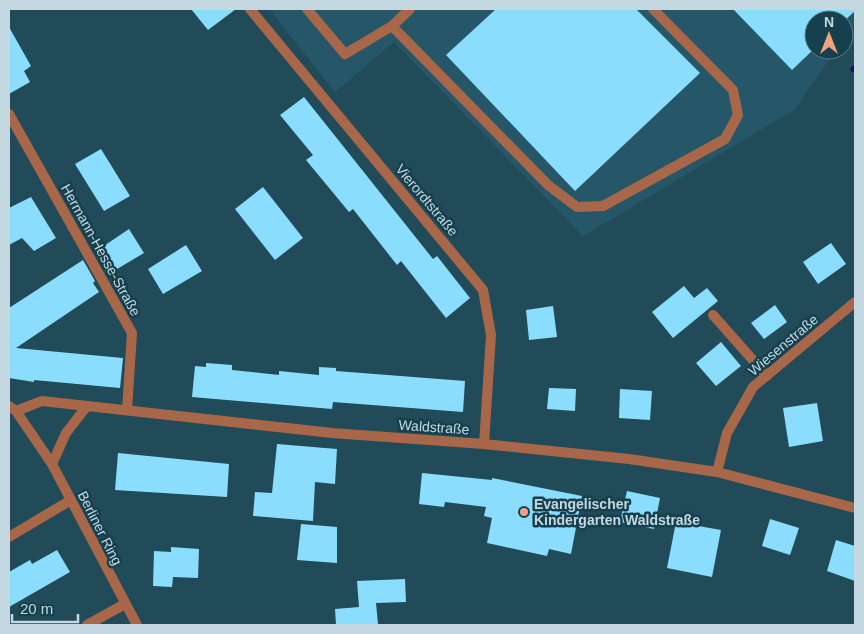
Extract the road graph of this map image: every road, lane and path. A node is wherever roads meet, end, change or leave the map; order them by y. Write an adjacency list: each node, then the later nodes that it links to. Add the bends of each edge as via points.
1 (250, 9): 13 (street, Vierordtstraße, via 483,290 491,335)
2 (307, 9): 5 (street, via 345,54)
3 (410, 9): 5 (street)
4 (653, 9): 5 (street, via 734,90 738,115 724,139 603,206 577,207 548,185)
5 (392, 26)
6 (9, 114): 12 (street, Hermann-Hesse-Straße, via 132,333)
7 (855, 302): 9 (street, Wiesenstraße)
8 (713, 315): 9 (street)
9 (767, 376): 15 (street, Wiesenstraße, via 753,387 727,433)
10 (87, 406): 11 (street, Waldstraße, via 42,401); 12 (street, Waldstraße); 14 (street, via 66,433)
11 (12, 408): 14 (street, Berliner Ring)
12 (127, 410): 13 (street, Waldstraße, via 332,433)
13 (484, 444): 15 (street, Waldstraße)
14 (52, 464): 16 (street, Berliner Ring)
15 (717, 472): 17 (street, Waldstraße)
16 (71, 500): 18 (street); 19 (street, Berliner Ring)
17 (855, 508)
18 (9, 537)
19 (124, 604): 20 (street); 21 (street, Berliner Ring)
20 (87, 625)
21 (137, 625)

